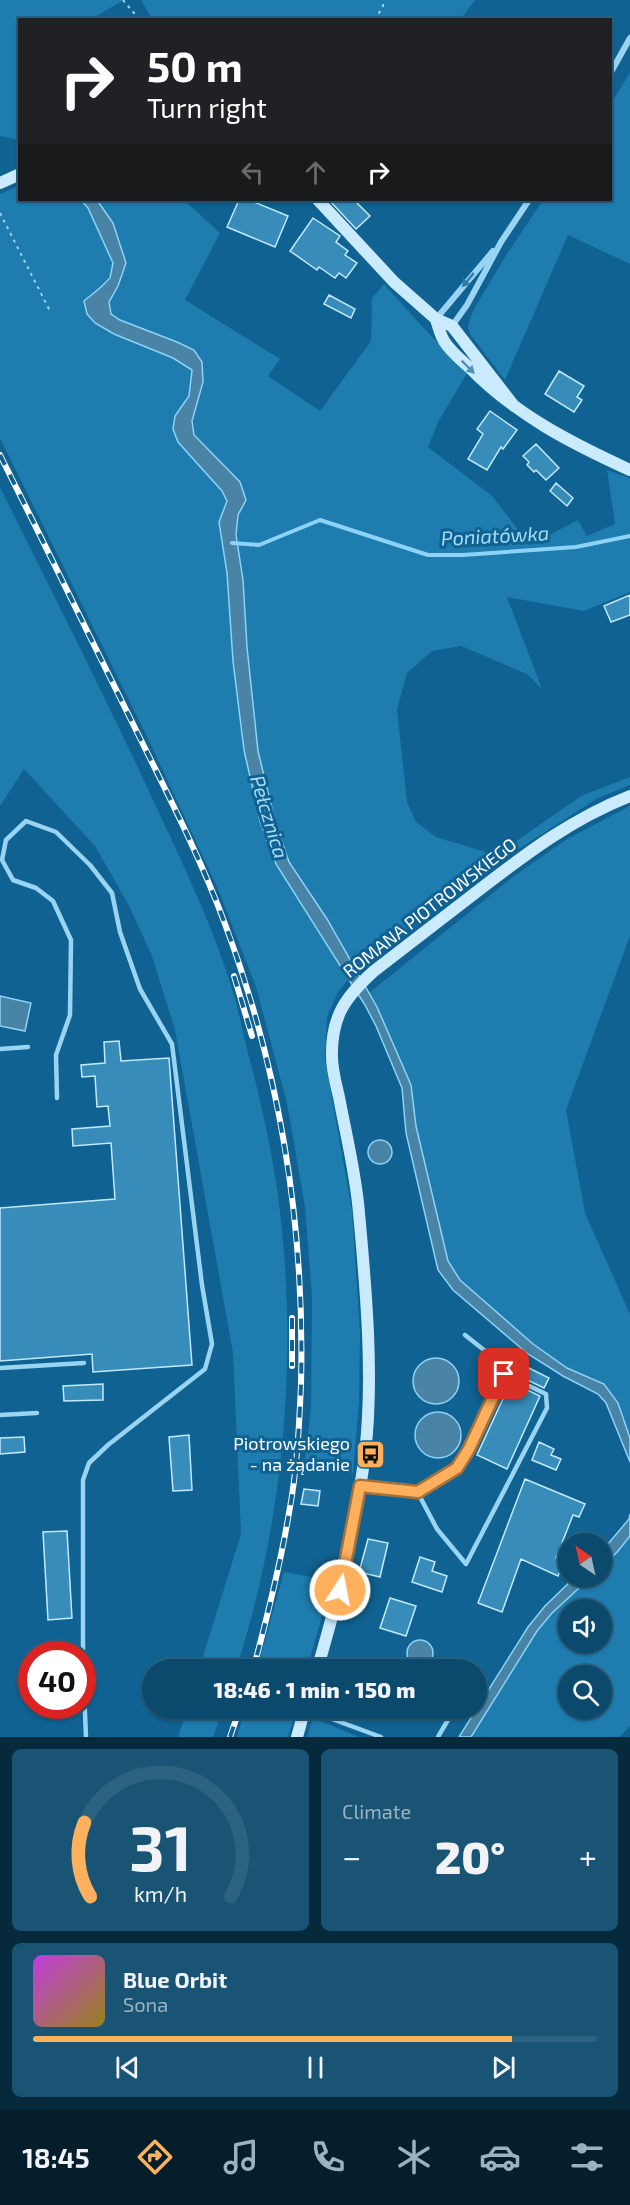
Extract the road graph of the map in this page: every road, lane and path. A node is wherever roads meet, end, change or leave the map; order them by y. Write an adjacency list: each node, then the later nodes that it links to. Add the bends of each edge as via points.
1 (123, 0): 3 (path)
2 (383, 0): 4 (path)
3 (139, 18)
4 (376, 18)
5 (630, 38): 6 (street)
6 (612, 70)
7 (18, 175): 8 (street)
8 (0, 183)
9 (319, 201): 14 (street, via 394,282)
10 (528, 201): 12 (street)
11 (0, 213): 13 (path)
12 (501, 242): 14 (street, one-way to 14); 15 (street)
13 (50, 311)
14 (436, 319): 15 (street); 16 (street, one-way to 16, via 445,342 479,378)
15 (452, 326): 16 (street)
16 (514, 406): 17 (street, via 574,444)
17 (630, 470)
18 (630, 796): 28 (street, ROMANA PIOTROWSKIEGO, via 561,829 374,971 357,986 335,1019 332,1058 359,1210 367,1333 368,1408)
19 (28, 1047): 20 (lane)
20 (0, 1049)
21 (57, 1098): 34 (lane, via 56,1054 70,1015 71,940 53,901 36,888 13,880 2,861 6,840 26,821 56,832 90,865 111,893 140,989 172,1044 212,1344 204,1369 108,1445 89,1463 83,1480)
22 (465, 1335): 25 (lane, via 489,1354)
23 (84, 1363): 24 (lane)
24 (0, 1368)
25 (504, 1374): 29 (lane, via 457,1468); 29 (lane, via 546,1394 547,1408 466,1564 437,1529)
26 (37, 1413): 27 (lane)
27 (0, 1415)
28 (360, 1486): 29 (lane); 30 (street, ROMANA PIOTROWSKIEGO, via 340,1590)
29 (418, 1492)
30 (320, 1659)
31 (302, 1719): 35 (street)
32 (332, 1719): 36 (lane)
33 (448, 1719): 37 (lane)
34 (86, 1737)
35 (297, 1737)
36 (381, 1737)
37 (438, 1737)

